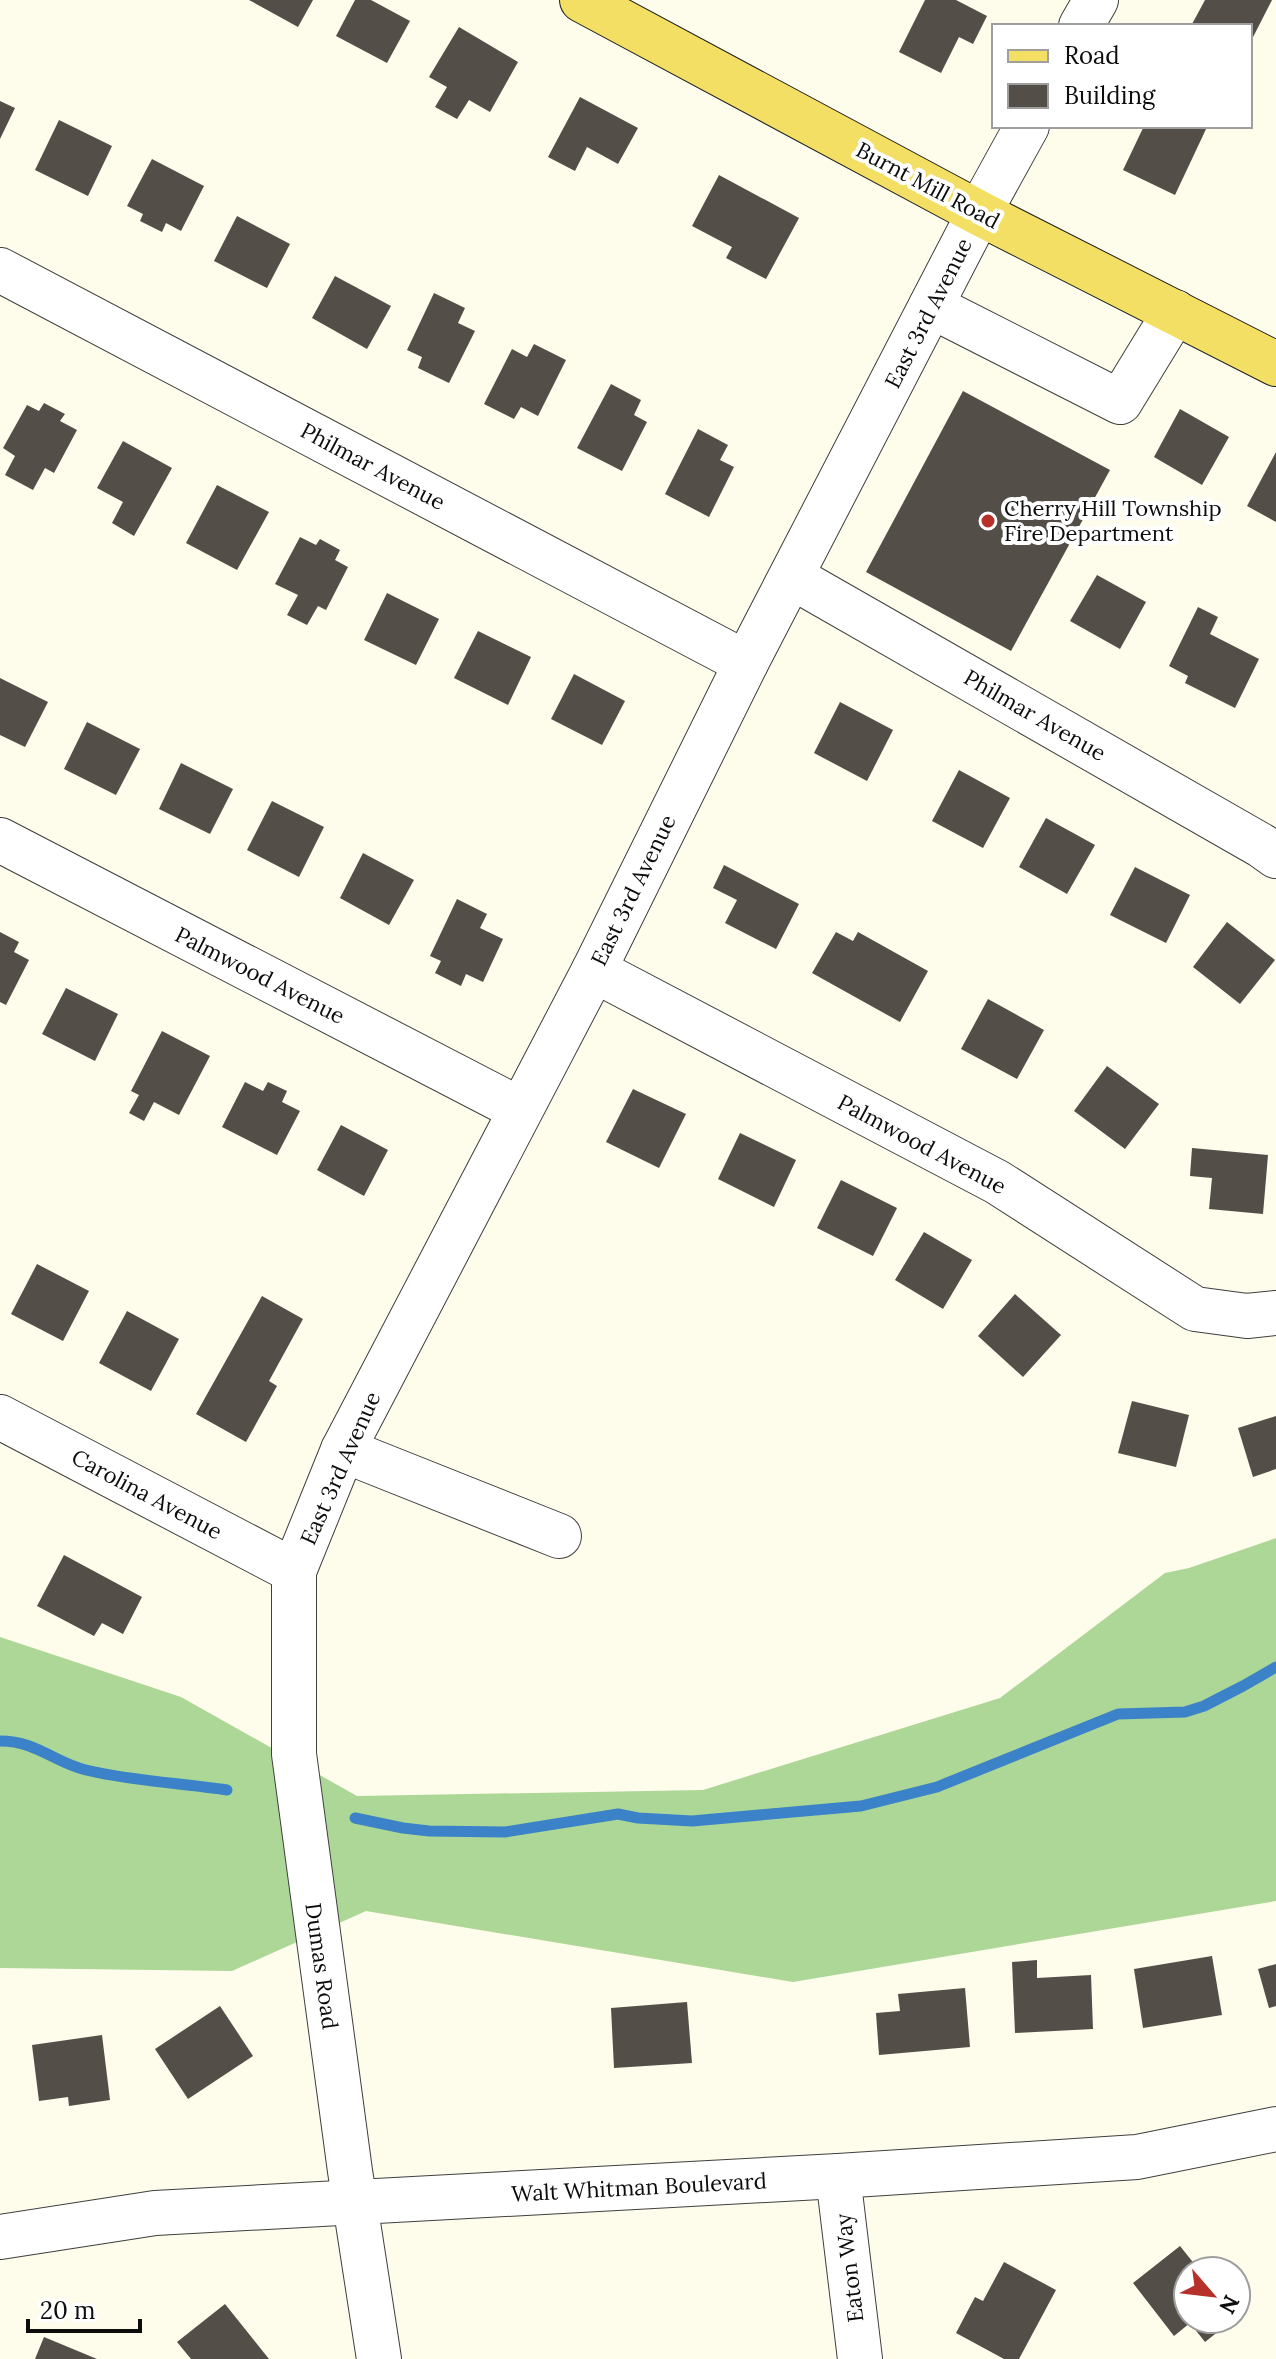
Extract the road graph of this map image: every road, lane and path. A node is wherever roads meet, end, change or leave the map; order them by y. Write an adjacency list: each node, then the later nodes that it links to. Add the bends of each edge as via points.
1 (1096, 0): 3 (street)
2 (595, 3): 5 (main road, Burnt Mill Road)
3 (1082, 24)
4 (1026, 128): 5 (street, East 3rd Avenue)
5 (979, 213): 7 (street, East 3rd Avenue); 8 (main road, Burnt Mill Road)
6 (0, 270): 11 (street, Philmar Avenue)
7 (931, 306): 8 (street, via 1120,402); 10 (street, East 3rd Avenue)
8 (1175, 312): 9 (main road, Burnt Mill Road)
9 (1276, 364)
10 (792, 577): 11 (street, East 3rd Avenue); 13 (street, Philmar Avenue)
11 (746, 663): 14 (street, East 3rd Avenue)
12 (0, 840): 15 (street, Palmwood Avenue)
13 (1276, 856)
14 (594, 970): 15 (street, East 3rd Avenue); 16 (street, Palmwood Avenue, via 997,1182 1195,1309)
15 (519, 1109): 18 (street, East 3rd Avenue)
16 (1262, 1314)
17 (0, 1417): 20 (street, Carolina Avenue)
18 (343, 1450): 19 (street); 20 (street, East 3rd Avenue)
19 (559, 1536)
20 (294, 1571): 23 (street, Dumas Road, via 294,1754)
21 (1276, 2129): 22 (street, Walt Whitman Boulevard, via 1137,2157)
22 (838, 2176): 23 (street, Walt Whitman Boulevard); 26 (street, Eaton Way)
23 (354, 2203): 24 (street, Walt Whitman Boulevard, via 155,2213); 25 (street, Dumas Road)
24 (0, 2237)
25 (379, 2359)
26 (860, 2359)

